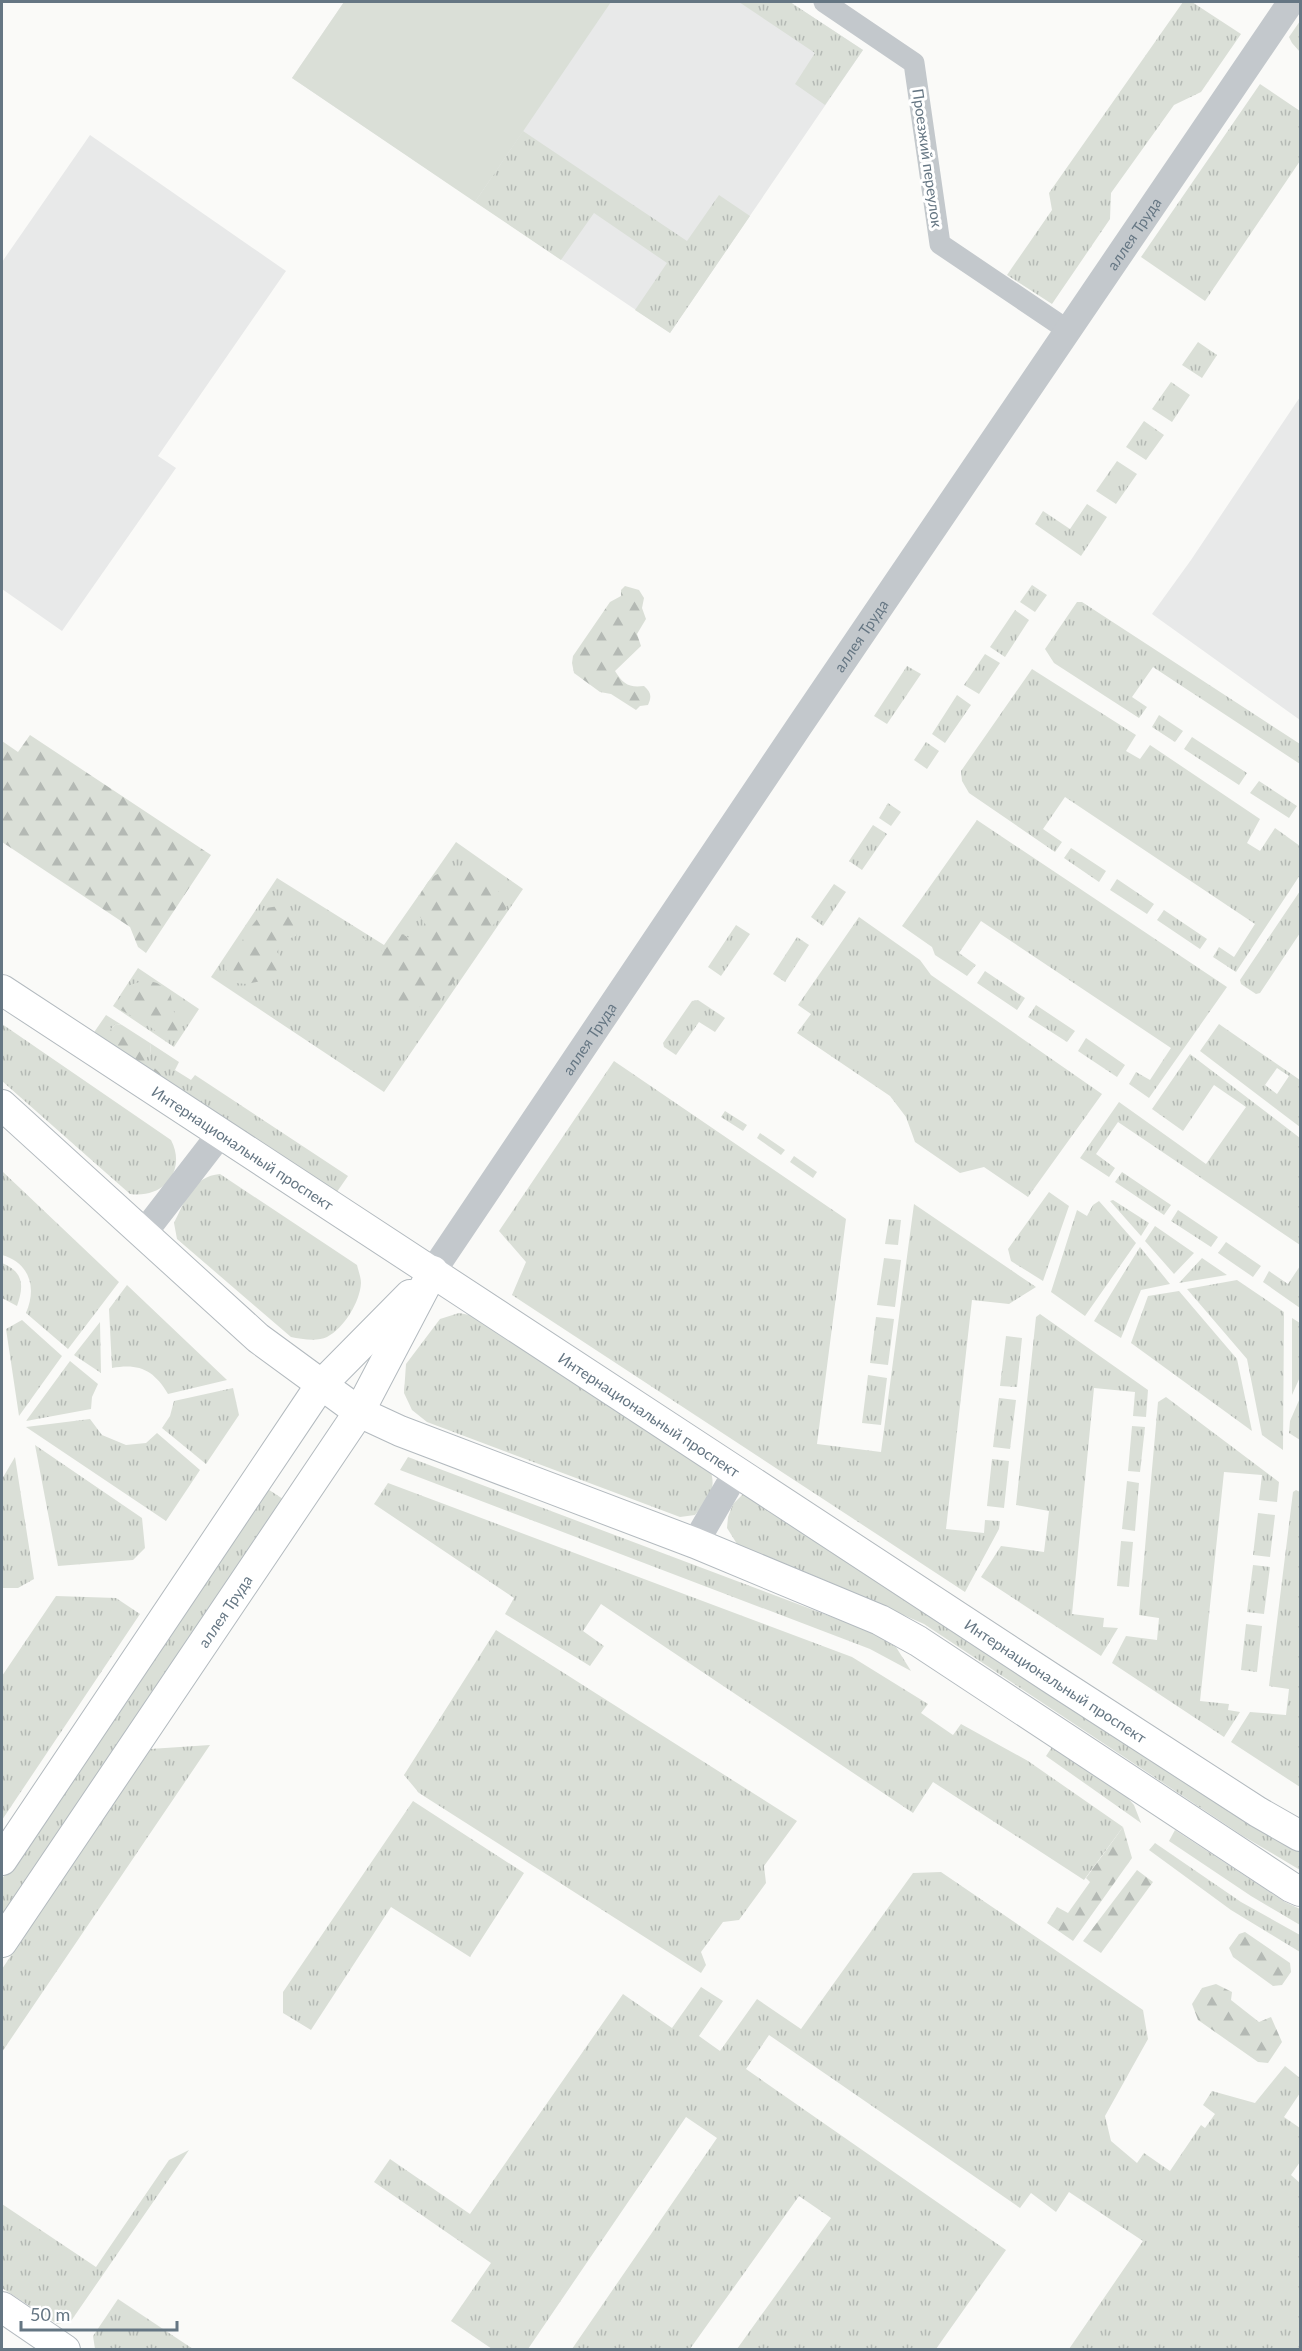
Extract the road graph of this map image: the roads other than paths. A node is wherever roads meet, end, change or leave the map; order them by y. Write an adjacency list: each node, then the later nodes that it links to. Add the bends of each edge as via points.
1 (824, 2): 3 (street, Проезжий переулок, via 914,63 940,244)
2 (1291, 2): 3 (street, аллея Труда)
3 (1069, 331): 8 (street, аллея Труда)
4 (2, 990): 6 (main road, Интернациональный проспект)
5 (2, 1106): 7 (main road)
6 (221, 1133): 7 (street); 8 (main road, Интернациональный проспект)
7 (143, 1234): 9 (main road, via 258,1338)
8 (433, 1271): 9 (main road, аллея Труда); 10 (main road, аллея Труда); 11 (main road, Интернациональный проспект)
9 (320, 1386): 10 (main road); 14 (main road, аллея Труда)
10 (358, 1412): 12 (main road); 16 (main road, аллея Труда)
11 (737, 1471): 12 (street); 13 (main road, Интернациональный проспект, via 1064,1687)
12 (695, 1543): 15 (main road, via 880,1620 918,1641)
13 (1300, 1836)
14 (2, 1860)
15 (1300, 1891)
16 (2, 1942)
17 (2, 2307): 18 (main road)
18 (65, 2349)

